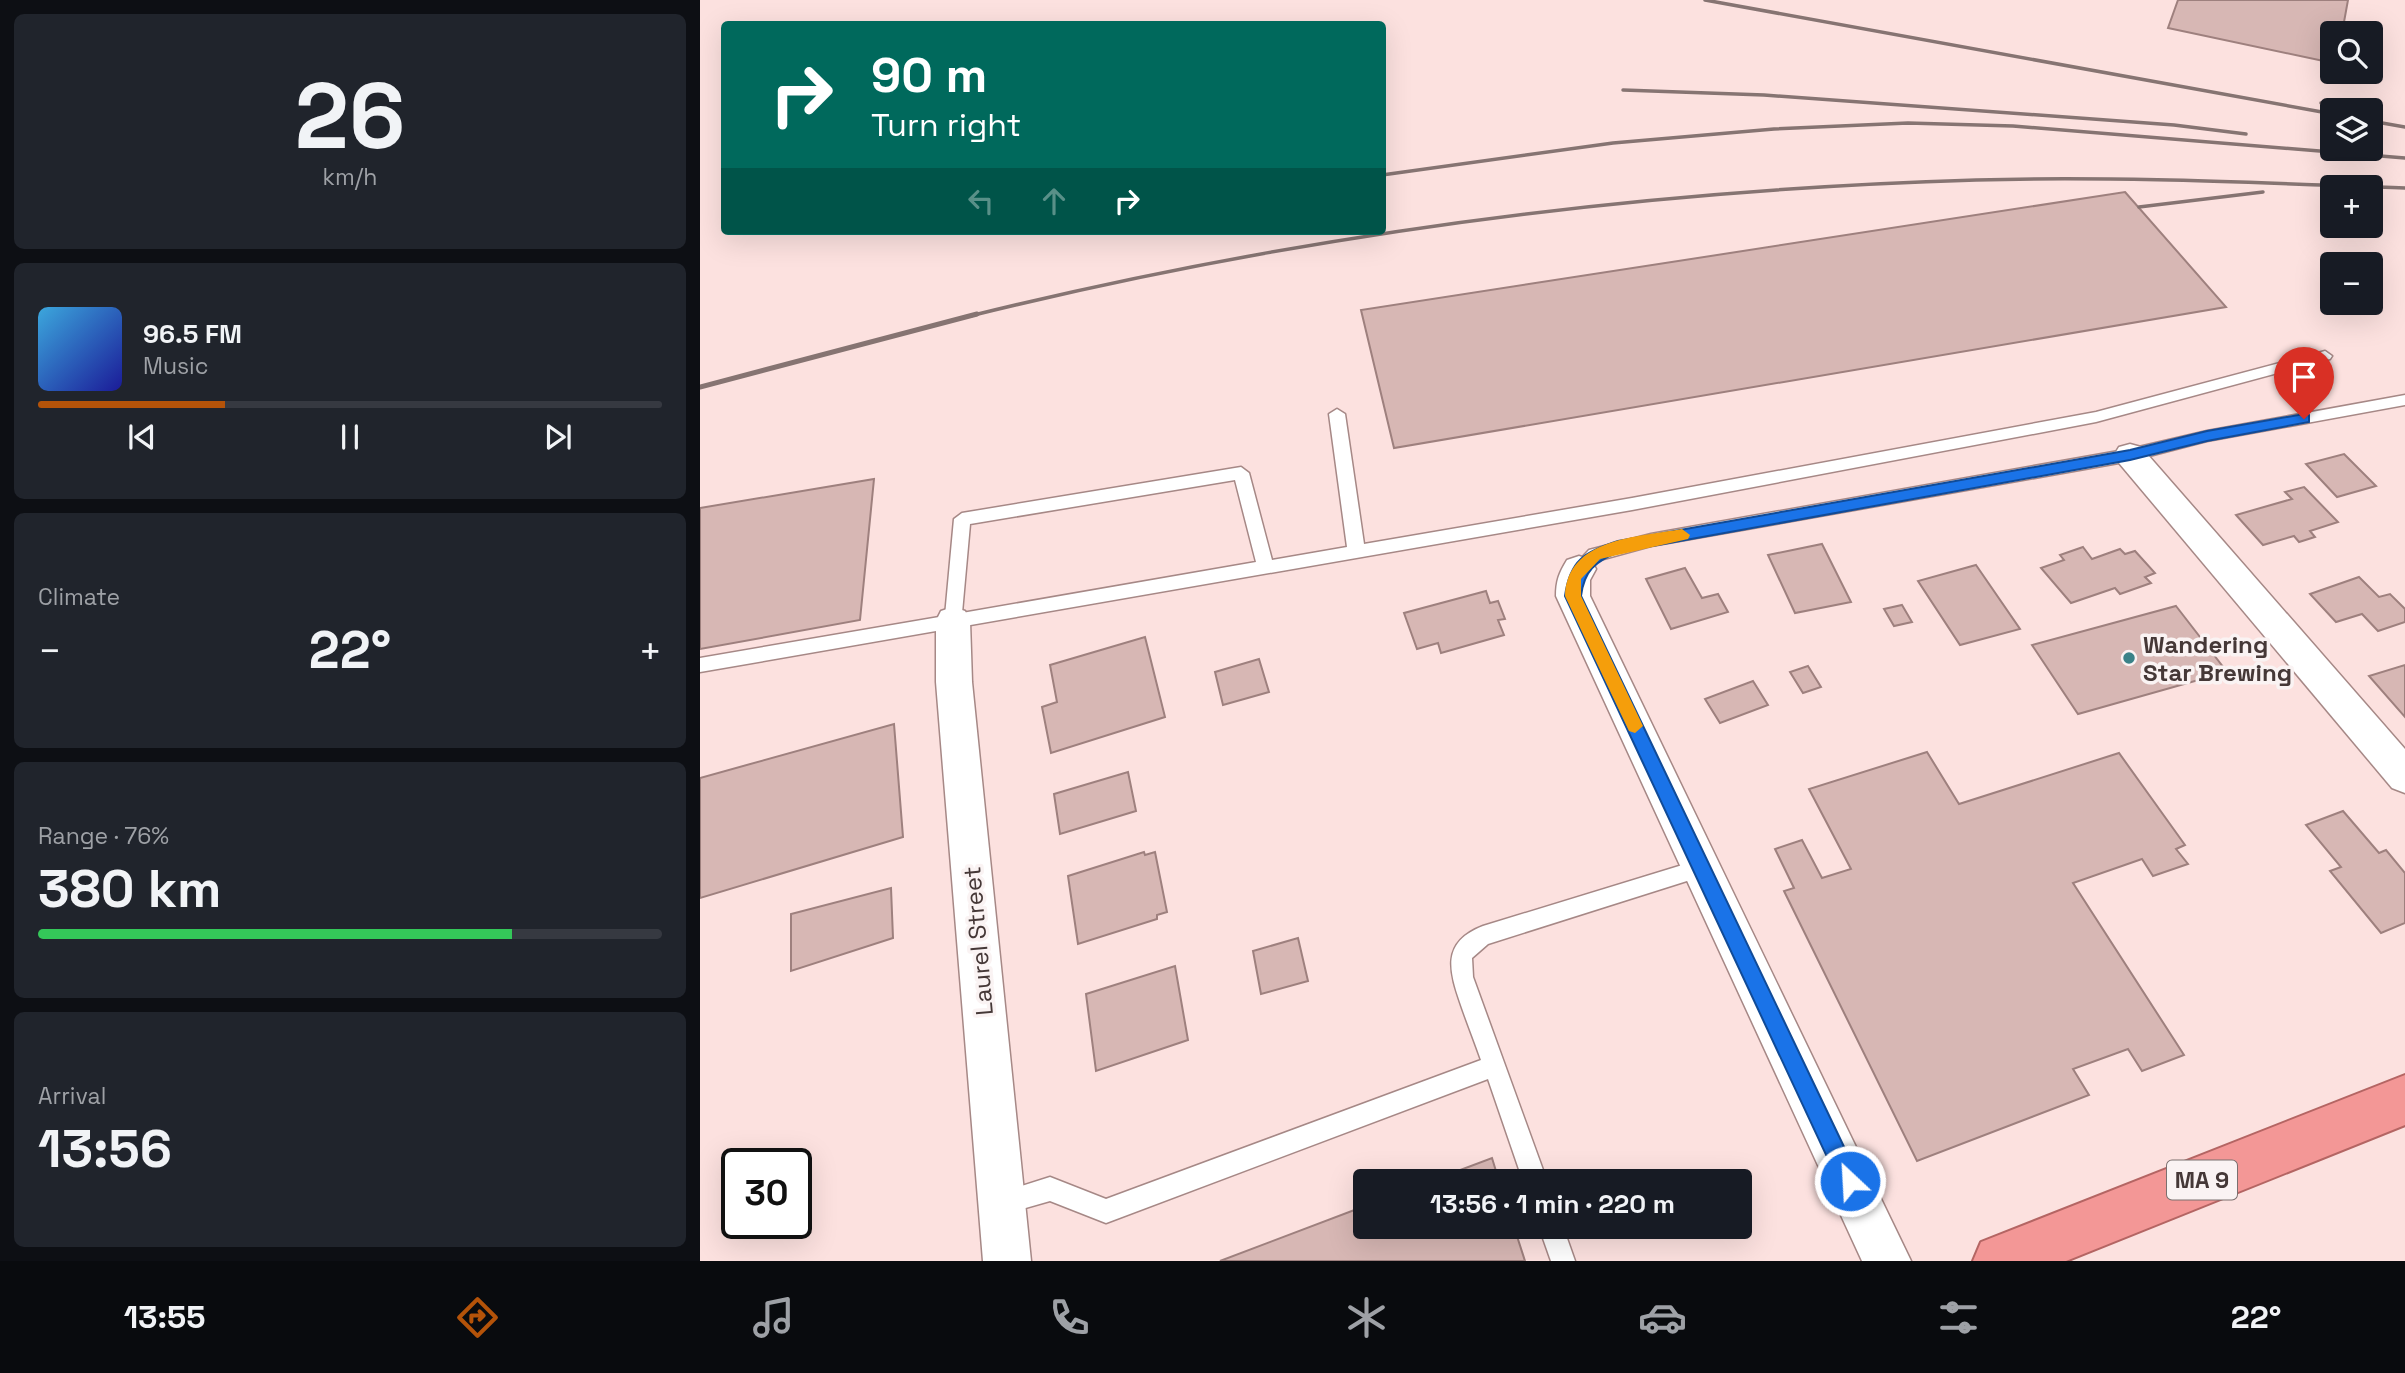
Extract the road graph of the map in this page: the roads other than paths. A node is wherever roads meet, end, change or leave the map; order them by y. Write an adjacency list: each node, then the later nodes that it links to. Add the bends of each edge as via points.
1 (2325, 356): 5 (lane, via 2095,417 1632,504)
2 (2405, 400): 4 (lane, via 2207,436)
3 (1337, 414): 5 (lane)
4 (2130, 455): 7 (lane, via 1640,542 1595,555); 10 (street)
5 (1356, 549): 6 (lane)
6 (1265, 565): 8 (lane); 8 (lane, via 1241,473 962,519)
7 (1579, 569): 11 (street, via 1573,579 1573,596)
8 (953, 621): 9 (lane); 15 (street, Laurel Street, via 954,682)
9 (700, 665)
10 (2405, 776)
11 (1702, 868): 12 (lane, via 1472,942 1461,958 1460,971); 19 (street)
12 (1494, 1066): 14 (lane); 15 (lane, via 1106,1211 1050,1189)
13 (2405, 1100): 20 (highway, MA 9)
14 (1531, 1169)
15 (1001, 1203): 17 (street, Laurel Street)
16 (1555, 1239): 18 (lane)
17 (1007, 1261)
18 (1563, 1261)
19 (1887, 1261)
20 (2000, 1261)

